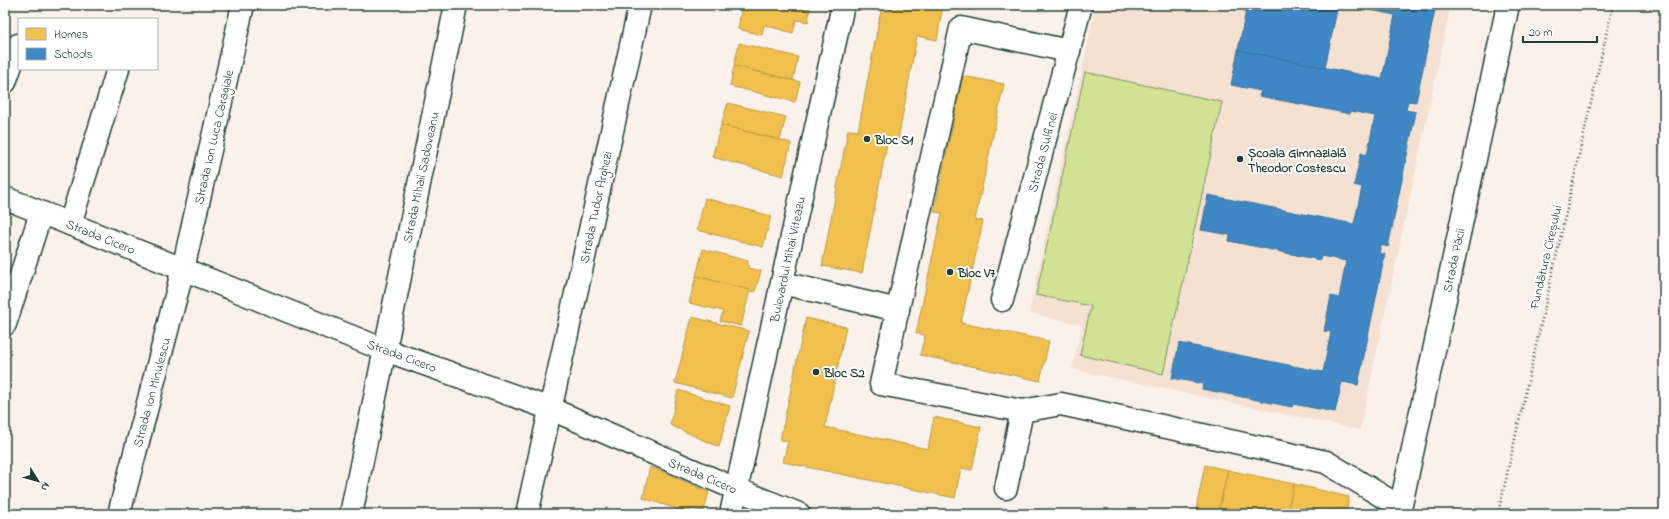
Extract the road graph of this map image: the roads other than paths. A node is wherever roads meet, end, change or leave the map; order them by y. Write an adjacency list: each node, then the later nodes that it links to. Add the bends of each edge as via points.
1 (243, 5): 14 (street, Strada Ion Luca Caragiale)
2 (456, 5): 19 (street, Strada Mihail Sadoveanu)
3 (640, 5): 20 (street, Strada Tudor Arghezi)
4 (843, 5): 15 (street, Bulevardul Mihai Viteazu)
5 (1081, 5): 8 (street, Strada Sulfinei)
6 (1508, 5): 24 (street, Strada Păcii)
7 (18, 45): 10 (street)
8 (1069, 51): 16 (street, Strada Sulfinei); 17 (street, via 961,28)
9 (118, 70): 13 (street)
10 (5, 82)
11 (5, 198): 12 (street, Strada Cicero)
12 (41, 213): 13 (street, Strada Cicero); 18 (street)
13 (70, 224): 14 (street, Strada Cicero)
14 (183, 269): 19 (street, Strada Cicero); 25 (street, Strada Ion Minulescu)
15 (782, 283): 17 (street); 23 (street, Bulevardul Mihai Viteazu)
16 (1002, 300)
17 (898, 310): 21 (street, via 881,384)
18 (5, 324)
19 (385, 350): 20 (street, Strada Cicero); 26 (street, Strada Mihail Sadoveanu)
20 (551, 409): 23 (street, Strada Cicero); 27 (street, Strada Tudor Arghezi)
21 (1022, 411): 22 (street); 24 (street, via 1061,404 1326,462)
22 (1006, 488)
23 (736, 489): 28 (street, Bulevardul Mihai Viteazu); 29 (street, Strada Cicero)
24 (1399, 510)
25 (119, 514)
26 (352, 514)
27 (527, 514)
28 (731, 514)
29 (799, 514)

